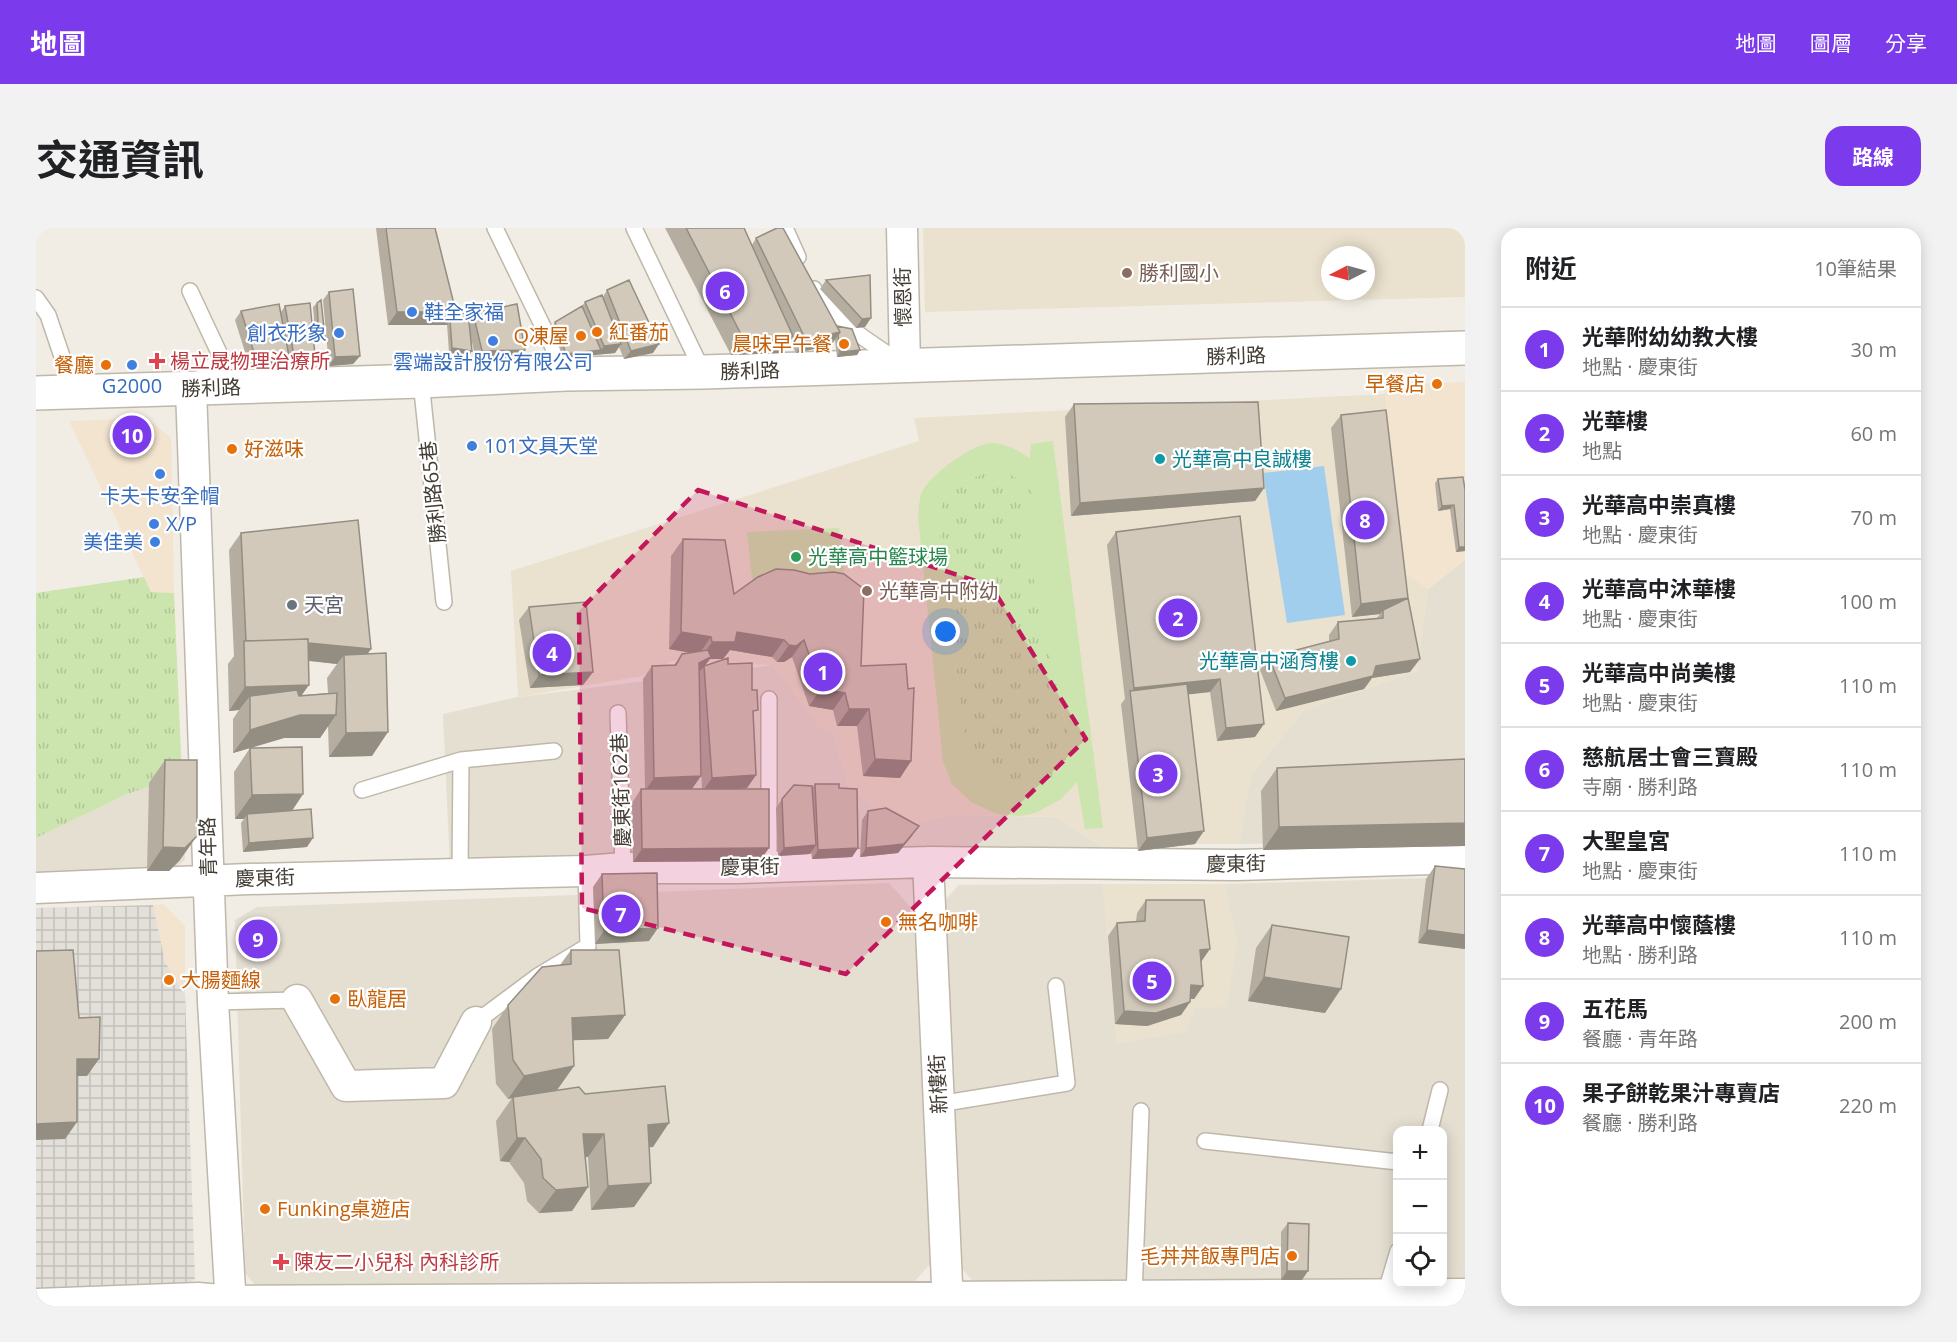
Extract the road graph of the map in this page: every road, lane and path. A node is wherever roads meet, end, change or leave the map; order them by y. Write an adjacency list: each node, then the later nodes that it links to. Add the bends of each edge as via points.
1 (495, 228): 10 (lane)
2 (634, 228): 9 (lane)
3 (785, 228): 8 (lane, via 821,302)
4 (902, 228): 8 (street, 懷恩街)
5 (190, 291): 12 (lane, via 221,357)
6 (36, 298): 13 (lane, via 48,315)
7 (1465, 348): 8 (street, 勝利路)
8 (905, 366): 9 (street, 勝利路)
9 (703, 372): 10 (street, 勝利路)
10 (566, 374): 11 (street, 勝利路)
11 (421, 381): 12 (street, 勝利路); 15 (lane, 勝利路65巷)
12 (191, 389): 13 (street, 勝利路); 27 (street, 青年路)
13 (74, 392): 14 (street, 勝利路)
14 (36, 393)
15 (444, 602)
16 (769, 699): 24 (lane)
17 (618, 713): 23 (lane, 慶東街162巷)
18 (554, 752): 19 (lane)
19 (461, 760): 20 (lane); 26 (lane)
20 (362, 790)
21 (1465, 858): 22 (street, 慶東街, via 1236,865)
22 (928, 862): 24 (street, 慶東街); 34 (street, 新樓街)
23 (623, 867): 24 (street, 慶東街); 25 (street, 慶東街)
24 (769, 867)
25 (586, 871): 26 (street, 慶東街); 32 (lane, via 588,946 538,976)
26 (460, 873): 27 (street, 慶東街)
27 (210, 880): 28 (street, 慶東街); 31 (street, 青年路)
28 (36, 888)
29 (1056, 986): 34 (lane, via 1067,1083)
30 (297, 1000): 31 (lane); 32 (street, via 346,1086 444,1083)
31 (213, 1002): 45 (street, 青年路)
32 (476, 1022)
33 (1440, 1090): 36 (lane)
34 (939, 1104): 44 (street, 新樓街)
35 (1141, 1112): 41 (lane)
36 (1431, 1126)
37 (1205, 1141): 38 (lane)
38 (1393, 1161)
39 (1393, 1268): 42 (lane)
40 (1465, 1294): 42 (street)
41 (1134, 1295): 43 (street); 44 (street)
42 (1385, 1295): 43 (street)
43 (1187, 1301)
44 (947, 1302): 45 (street)
45 (231, 1303): 46 (street, via 198,1298)
46 (36, 1304)

